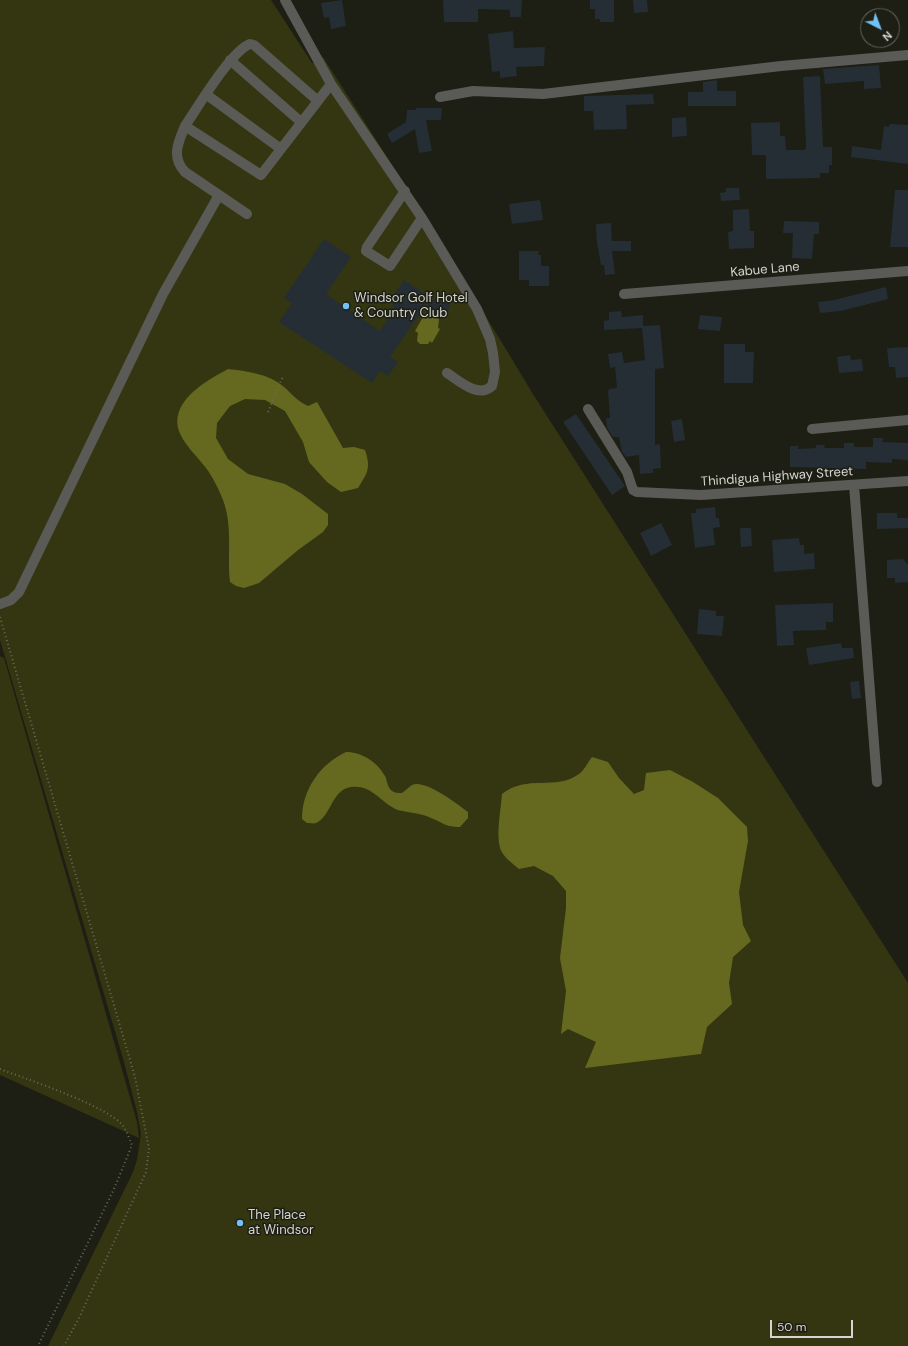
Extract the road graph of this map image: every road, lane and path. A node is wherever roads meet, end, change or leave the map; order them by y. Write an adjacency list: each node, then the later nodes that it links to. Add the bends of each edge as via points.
1 (285, 0): 4 (street)
2 (908, 55): 6 (street, via 781,66 543,94 473,91)
3 (230, 60): 5 (street); 7 (street, via 245,46 254,45); 8 (street)
4 (331, 84): 7 (street); 11 (street)
5 (207, 95): 9 (street); 10 (street)
6 (440, 97)
7 (318, 101): 8 (street)
8 (301, 122): 10 (street)
9 (185, 126): 10 (street, via 259,175); 12 (street, via 176,150 180,166)
10 (281, 149)
11 (405, 192): 14 (street); 14 (street, via 366,251 390,266)
12 (219, 195): 13 (street); 25 (street, via 163,294 19,592 11,600)
13 (247, 214)
14 (422, 218): 17 (street, via 477,309 490,339 494,379 492,386 487,390 474,390)
15 (908, 271): 16 (street, Kabue Lane)
16 (624, 294)
17 (447, 373)
18 (283, 376): 20 (path)
19 (588, 409): 24 (street, Thindigua Highway Street, via 627,472 633,490 637,492 700,495)
20 (268, 412)
21 (908, 420): 22 (street)
22 (812, 428)
23 (908, 481): 24 (street, Thindigua Highway Street)
24 (854, 485): 27 (street)
25 (0, 604)
26 (0, 617): 30 (path, via 135,1077 149,1148 146,1172)
27 (878, 782)
28 (0, 1069): 29 (path, via 52,1088 107,1113 122,1125 132,1145 114,1189)
29 (38, 1346)
30 (64, 1346)

